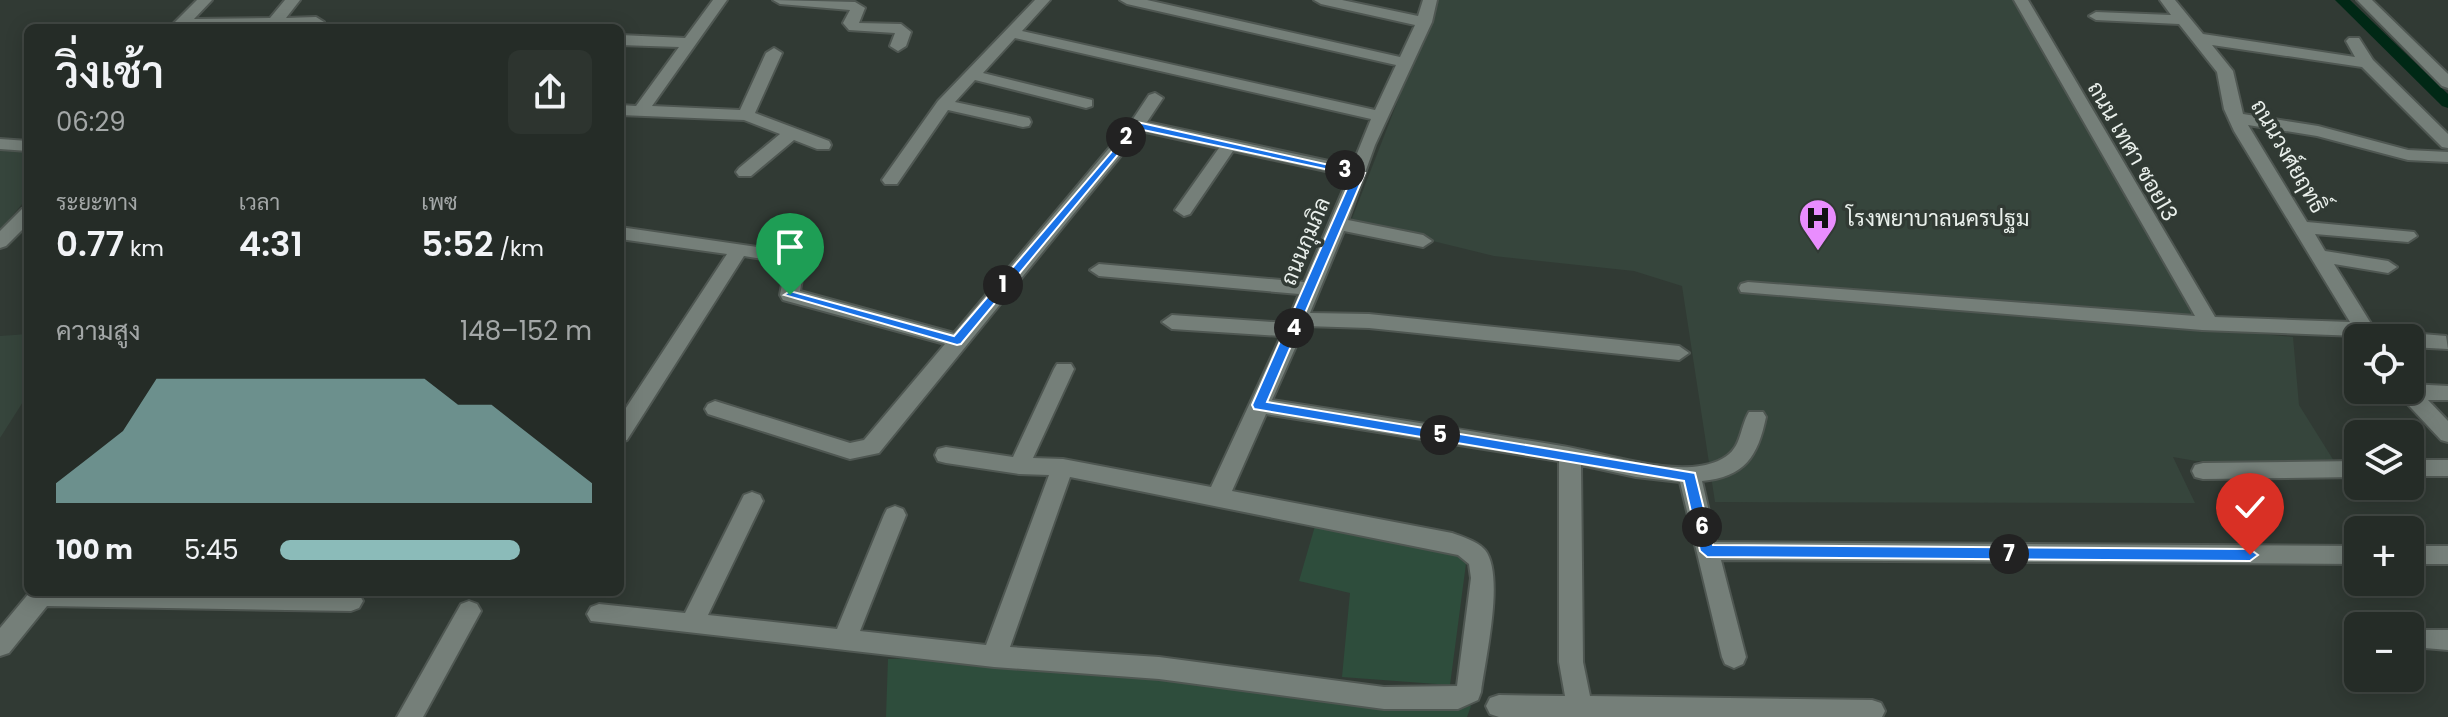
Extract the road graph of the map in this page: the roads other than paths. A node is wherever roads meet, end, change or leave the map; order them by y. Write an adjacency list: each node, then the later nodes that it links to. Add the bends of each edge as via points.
1 (205, 0): 16 (street)
2 (293, 0): 17 (street)
3 (720, 0): 23 (street)
4 (780, 0): 24 (street, via 855,6 854,27 901,29)
5 (1043, 0): 19 (street)
6 (1127, 0): 26 (street)
7 (1321, 0): 15 (street)
8 (1430, 0): 15 (street, ถนนกุมภิล)
9 (2021, 0): 65 (street, ถนน เทศา ซอย13)
10 (2167, 0): 13 (street, ถนนวงศ์ยฤทธิ์)
11 (2364, 0): 29 (street)
12 (2096, 16): 13 (street)
13 (2182, 20): 20 (street, ถนนวงศ์ยฤทธิ์)
14 (316, 22): 18 (street)
15 (1424, 22): 26 (street, ถนนกุมภิล)
16 (181, 24)
17 (273, 24)
18 (294, 24)
19 (1012, 33): 28 (street); 36 (street)
20 (2198, 38): 27 (street); 37 (street, ถนนวงศ์ยฤทธิ์, via 2225,71)
21 (624, 40): 23 (street)
22 (2354, 41): 27 (street)
23 (688, 43): 34 (street)
24 (898, 46)
25 (774, 53): 35 (street)
26 (1406, 63): 36 (street, ถนนกุมภิล)
27 (2367, 63): 41 (street)
28 (973, 75): 31 (street); 32 (street)
29 (2448, 83)
30 (1155, 98): 39 (street)
31 (1086, 103)
32 (944, 104): 38 (street); 49 (street)
33 (624, 110): 34 (street)
34 (641, 111): 35 (street)
35 (746, 115): 40 (street)
36 (1382, 117): 48 (street, ถนนกุมภิล)
37 (2235, 118): 46 (street, via 2307,129 2408,155); 53 (street, ถนนวงศ์ยฤทธิ์)
38 (1023, 122)
39 (1137, 125): 44 (street); 69 (street)
40 (792, 133): 43 (street); 47 (street)
41 (2448, 143)
42 (0, 144): 45 (street)
43 (823, 145)
44 (1229, 145): 48 (street); 50 (street)
45 (24, 146)
46 (2448, 157)
47 (745, 172)
48 (1359, 173): 52 (street, ถนนกุมภิล)
49 (891, 180)
50 (1184, 210)
51 (24, 217): 57 (street)
52 (1338, 224): 56 (street); 63 (street, ถนนกุมภิล)
53 (2301, 227): 55 (street); 59 (street, ถนนวงศ์ยฤทธิ์)
54 (624, 234): 58 (street)
55 (2408, 236)
56 (1423, 241)
57 (0, 242)
58 (739, 250): 69 (street, via 796,261 790,295); 80 (street)
59 (2319, 256): 60 (street); 67 (street, ถนนวงศ์ยฤทธิ์)
60 (2388, 267)
61 (1099, 270): 63 (street)
62 (1748, 288): 65 (street)
63 (1309, 289): 66 (street, ถนนกุมภิล)
64 (1172, 322): 66 (street)
65 (2209, 323): 68 (street)
66 (1296, 324): 72 (street, via 1369,321); 77 (street, ถนนกุมภิล)
67 (2361, 324)
68 (2344, 332)
69 (957, 341): 78 (street, via 871,447 862,451)
70 (2424, 341): 71 (street)
71 (2446, 343)
72 (1679, 353)
73 (1064, 369): 84 (street)
74 (2424, 392): 75 (street)
75 (2448, 393)
76 (2419, 404): 81 (street)
77 (1259, 405): 83 (street); 91 (street, ถนนกุมภิล)
78 (715, 409)
79 (1756, 417): 90 (street, via 1749,446 1735,462)
80 (624, 423)
81 (2448, 434)
82 (946, 455): 84 (street)
83 (1570, 455): 90 (street); 111 (street, via 1571,662)
84 (1019, 466): 85 (street)
85 (1063, 467): 91 (street); 108 (street)
86 (2424, 468): 87 (street)
87 (2448, 468)
88 (2344, 469): 89 (street)
89 (2203, 471)
90 (1690, 477): 94 (street)
91 (1217, 499): 108 (street, via 1452,542 1477,553 1483,578 1469,692 1458,698 1384,698 1159,668)
92 (752, 501): 103 (street)
93 (895, 515): 104 (street)
94 (1707, 551): 95 (street); 109 (street)
95 (2344, 555)
96 (2424, 555): 97 (street)
97 (2448, 555)
98 (40, 596): 107 (street)
99 (130, 596): 100 (street)
100 (351, 601)
101 (469, 611): 113 (street)
102 (599, 614): 103 (street)
103 (692, 624): 104 (street)
104 (845, 640): 108 (street)
105 (2424, 640): 106 (street)
106 (2448, 640)
107 (0, 646)
108 (994, 656)
109 (1734, 657)
110 (1499, 706): 111 (street)
111 (1580, 711): 112 (street)
112 (1872, 711)
113 (410, 717)

